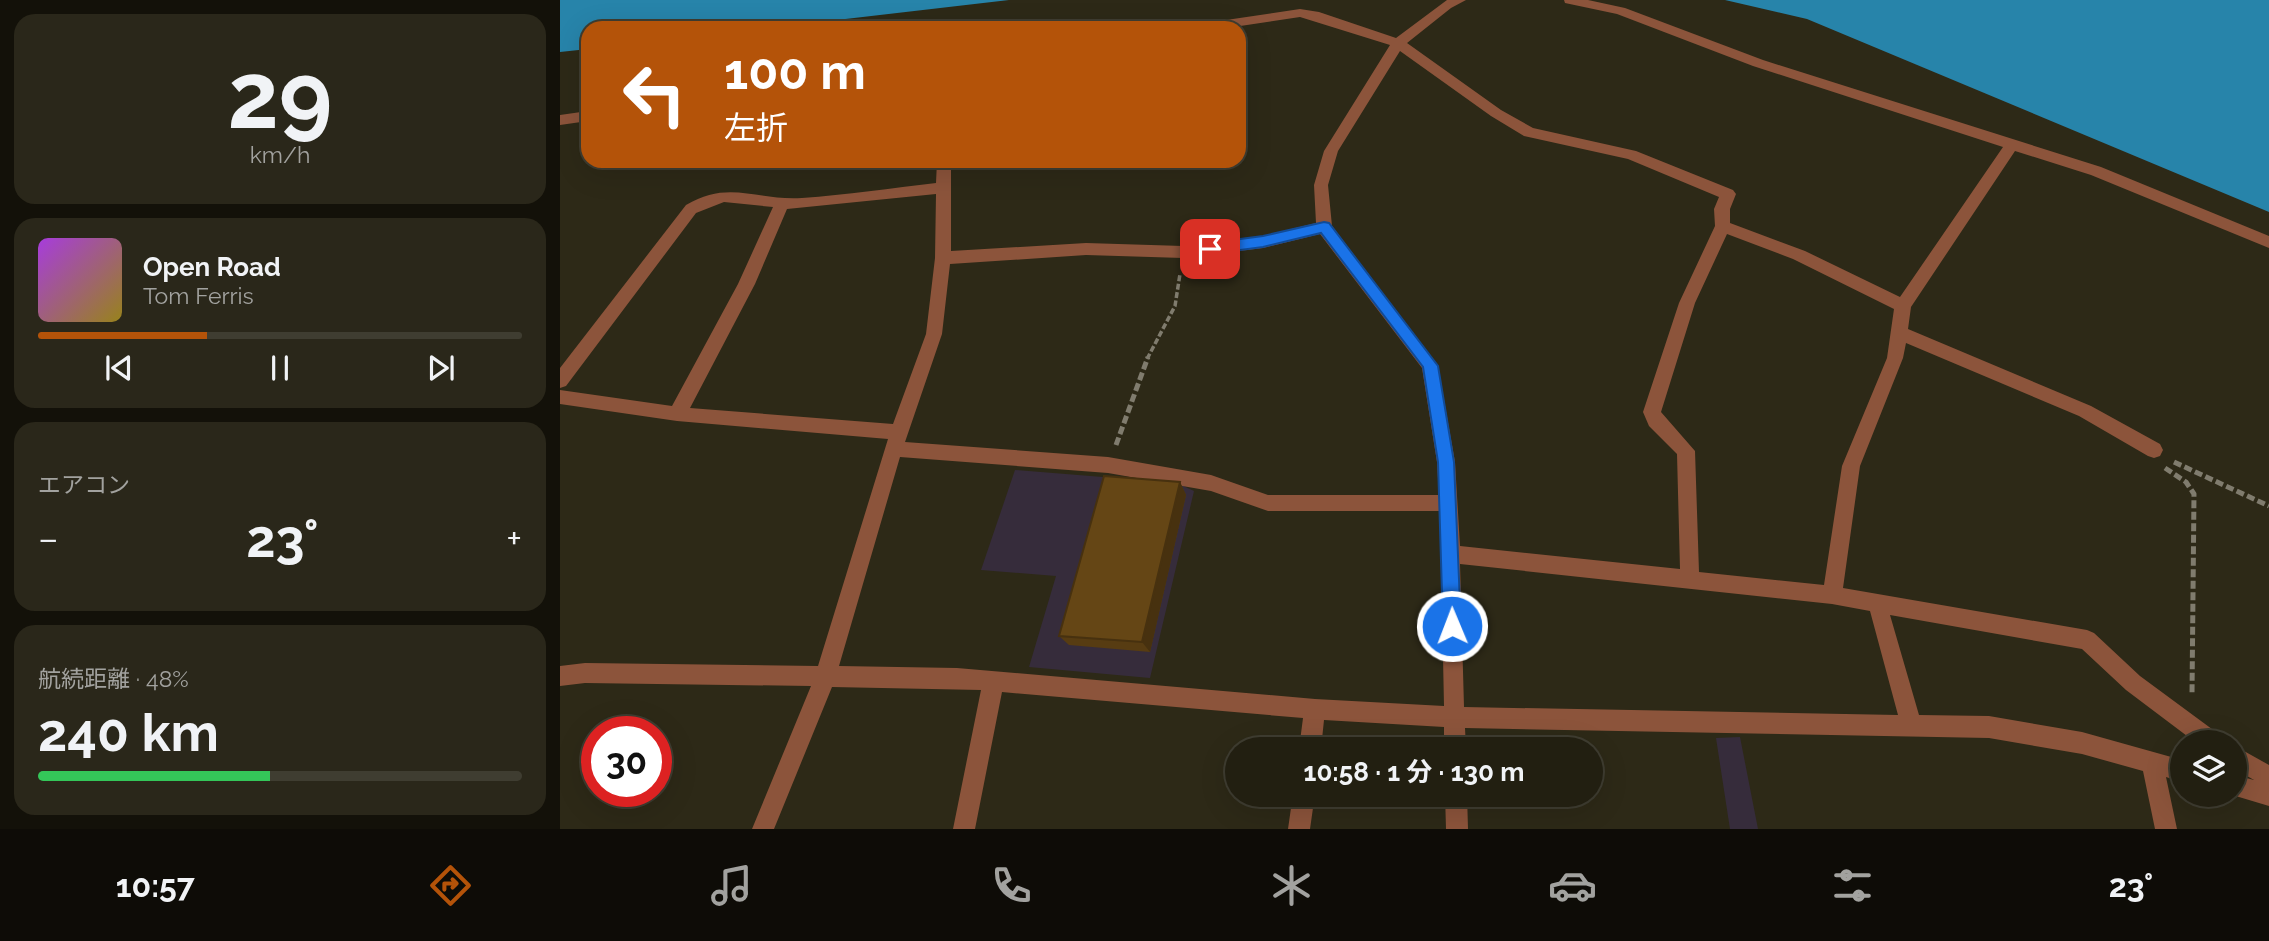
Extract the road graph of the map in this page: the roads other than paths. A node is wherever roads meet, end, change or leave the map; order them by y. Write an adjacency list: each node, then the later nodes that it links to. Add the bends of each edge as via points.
1 (1461, 0): 4 (street, via 1446,5)
2 (1570, 0): 7 (street, via 1620,11 1758,64)
3 (1246, 21): 4 (street, via 1314,15)
4 (1398, 43): 11 (street, via 1529,132 1631,155 1728,194 1722,209); 12 (street, via 1331,150 1321,185)
5 (581, 118): 6 (street)
6 (560, 120)
7 (2012, 145): 13 (street, via 2096,171); 15 (street)
8 (943, 168): 9 (street)
9 (942, 188): 10 (street); 14 (street)
10 (782, 203): 17 (street, via 715,196 691,209); 19 (street, via 751,276)
11 (1723, 226): 15 (street, via 1799,255); 24 (street, via 1687,303 1652,412 1655,421 1686,451)
12 (1324, 227): 14 (street, via 1263,242 1184,252 1086,249); 22 (street, via 1430,366)
13 (2269, 242)
14 (943, 258): 20 (street, via 934,334)
15 (1903, 306): 16 (street)
16 (1898, 332): 21 (street, via 2085,411); 25 (street, via 1895,358 1851,466)
17 (560, 381)
18 (560, 397): 19 (street)
19 (677, 414): 20 (street)
20 (897, 440): 22 (street, via 1108,465 1211,483 1268,503); 28 (street)
21 (2154, 450)
22 (1449, 503): 23 (street)
23 (1451, 554): 24 (street); 31 (street)
24 (1690, 578): 25 (street)
25 (1832, 594): 26 (street)
26 (1877, 602): 32 (street); 33 (street, via 2087,640 2133,683)
27 (560, 676): 28 (street)
28 (825, 678): 29 (street, via 957,678); 44 (street)
29 (993, 683): 30 (street); 45 (street)
30 (1315, 709): 31 (street); 34 (street)
31 (1454, 717): 32 (street); 35 (street)
32 (1911, 723): 36 (street, via 1989,727 2082,743)
33 (2196, 730)
34 (1312, 737)
35 (1455, 737)
36 (2152, 763): 38 (street); 48 (street)
37 (2247, 764): 39 (street)
38 (2170, 768)
39 (2269, 777)
40 (2247, 789): 41 (street)
41 (2269, 795)
42 (1302, 807): 46 (street)
43 (1456, 807): 47 (street)
44 (763, 829)
45 (964, 829)
46 (1299, 829)
47 (1457, 829)
48 (2166, 829)

